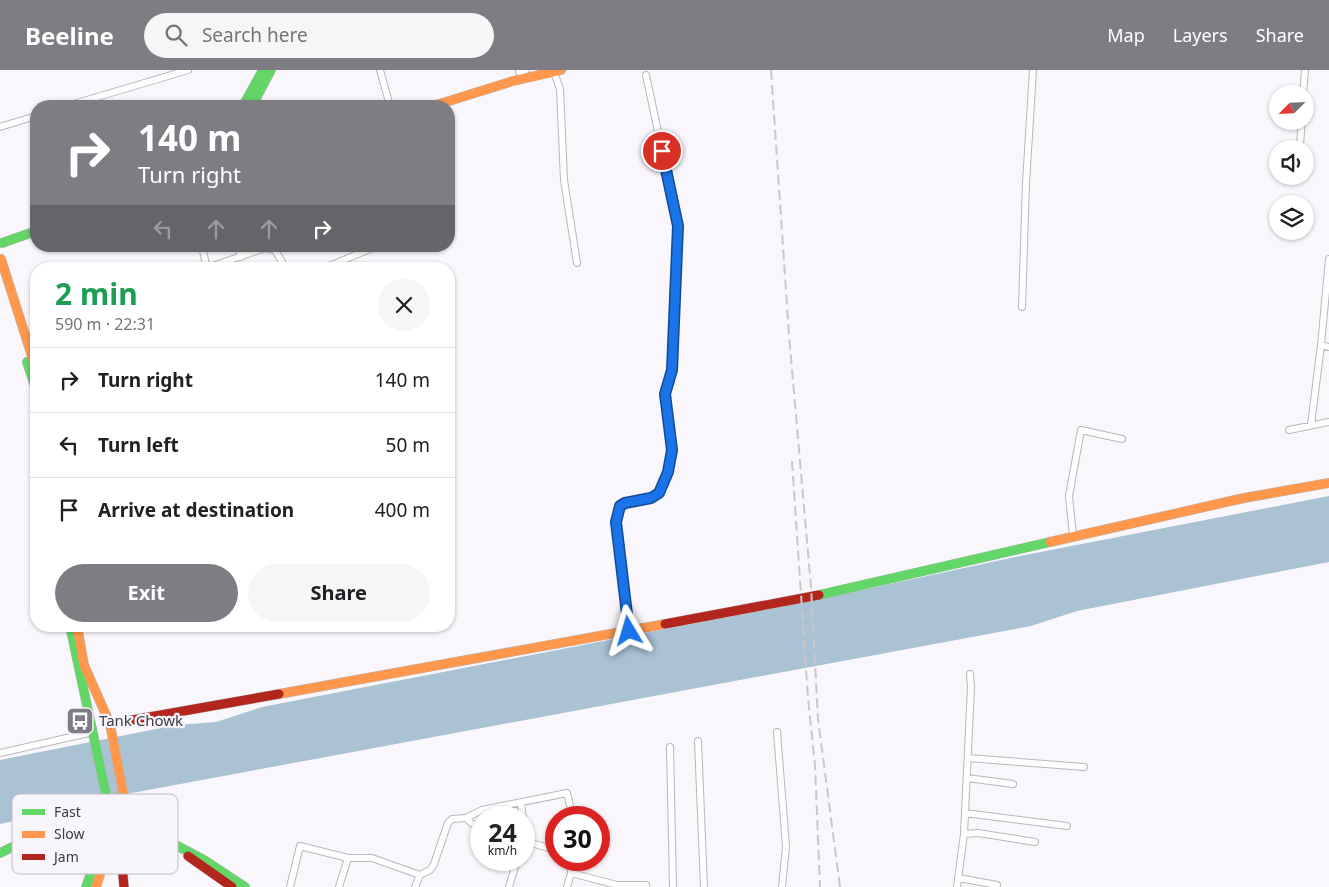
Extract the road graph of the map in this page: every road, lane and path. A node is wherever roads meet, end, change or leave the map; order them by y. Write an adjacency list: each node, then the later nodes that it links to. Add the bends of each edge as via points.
1 (188, 70): 11 (street)
2 (263, 70): 12 (street)
3 (271, 70): 13 (street)
4 (380, 70): 14 (street)
5 (1033, 70): 30 (street)
6 (1305, 70): 10 (street)
7 (558, 71): 8 (street); 28 (street, via 564,180)
8 (521, 73): 15 (street)
9 (646, 76): 41 (street, via 678,226 672,370 665,394 672,450 668,472 659,493 651,498 625,503 618,512 616,522)
10 (1304, 85)
11 (87, 100)
12 (246, 100)
13 (255, 100)
14 (388, 100)
15 (449, 100)
16 (30, 118): 17 (street)
17 (0, 127)
18 (30, 233): 19 (street)
19 (1, 242): 24 (street, via 4,252)
20 (240, 252): 23 (street)
21 (258, 252): 23 (street)
22 (363, 252): 27 (street)
23 (241, 257): 26 (street)
24 (0, 259): 33 (street)
25 (1329, 261): 31 (street)
26 (226, 262)
27 (339, 262)
28 (577, 263)
29 (0, 281): 34 (street)
30 (1022, 308)
31 (1321, 345): 32 (street); 36 (street)
32 (1329, 347)
33 (30, 351)
34 (30, 372)
35 (1329, 422): 36 (street)
36 (1311, 425): 37 (street)
37 (1289, 430)
38 (1122, 439): 40 (street, via 1081,430 1069,496)
39 (1329, 483): 40 (street, via 1244,498)
40 (1073, 536): 41 (street, via 773,604)
41 (629, 631): 45 (street)
42 (71, 632): 47 (street)
43 (78, 632): 45 (street, via 84,665)
44 (970, 674): 51 (street)
45 (111, 728): 56 (street)
46 (777, 732): 92 (street, via 786,846)
47 (94, 735): 50 (street); 55 (street)
48 (698, 741): 91 (street)
49 (670, 747): 90 (street)
50 (0, 753)
51 (968, 758): 52 (street); 53 (street)
52 (1084, 767)
53 (967, 778): 54 (street); 60 (street)
54 (1013, 784)
55 (107, 794)
56 (123, 794)
57 (521, 802): 58 (street); 59 (street, via 567,793); 61 (street, via 482,810)
58 (522, 806)
59 (570, 806)
60 (965, 813): 63 (street); 64 (street)
61 (466, 818): 62 (street); 76 (street, via 452,819 448,823 434,864)
62 (470, 822)
63 (1067, 826)
64 (964, 834): 65 (street, via 978,833); 77 (street)
65 (1034, 842)
66 (12, 847): 69 (street)
67 (178, 847): 83 (street, via 202,868)
68 (178, 847): 84 (street)
69 (0, 853)
70 (348, 858): 76 (street, via 372,858); 85 (street, via 300,846); 86 (street)
71 (514, 871): 88 (street)
72 (571, 873): 78 (street, via 617,885); 89 (street)
73 (91, 874): 80 (street)
74 (100, 874): 81 (street)
75 (123, 874): 82 (street)
76 (420, 875): 87 (street)
77 (958, 878): 79 (street); 93 (street)
78 (646, 885)
79 (997, 885)
80 (86, 887)
81 (96, 887)
82 (124, 887)
83 (232, 887)
84 (245, 887)
85 (290, 887)
86 (339, 887)
87 (416, 887)
88 (509, 887)
89 (567, 887)
90 (673, 887)
91 (704, 887)
92 (782, 887)
93 (957, 887)

